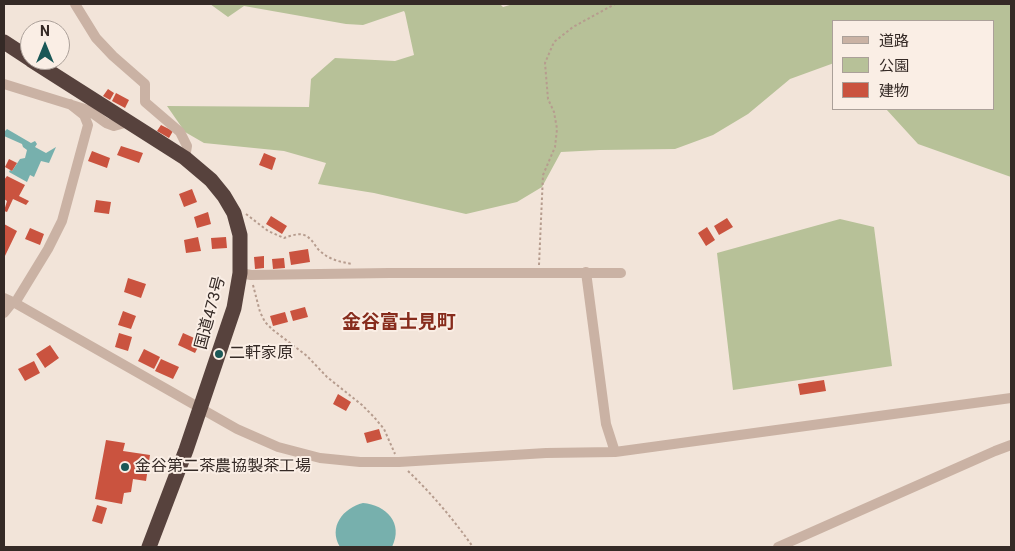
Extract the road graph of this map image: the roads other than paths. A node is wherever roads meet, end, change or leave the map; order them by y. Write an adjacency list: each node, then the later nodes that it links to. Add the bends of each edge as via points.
1 (75, 4): 8 (street, via 96,38 145,84 145,102 180,132 187,146)
2 (4, 42): 3 (highway, 国道473号)
3 (20, 53)
4 (47, 70): 7 (highway, 国道473号)
5 (4, 84): 6 (street)
6 (70, 104): 7 (street, via 88,110 114,126); 12 (street, via 84,115 88,126 62,221 48,249)
7 (128, 122): 8 (highway, 国道473号)
8 (185, 158): 11 (highway, 国道473号, via 211,180 234,213)
9 (586, 272): 10 (street); 11 (street); 17 (street, via 606,424)
10 (621, 273)
11 (245, 274): 15 (highway, 国道473号)
12 (10, 301): 13 (street); 15 (street)
13 (4, 313)
14 (1011, 398): 17 (street)
15 (200, 408): 17 (street, via 278,447 320,458 399,462); 18 (highway, 国道473号)
16 (1011, 445): 19 (street)
17 (615, 452)
18 (149, 547)
19 (778, 547)

